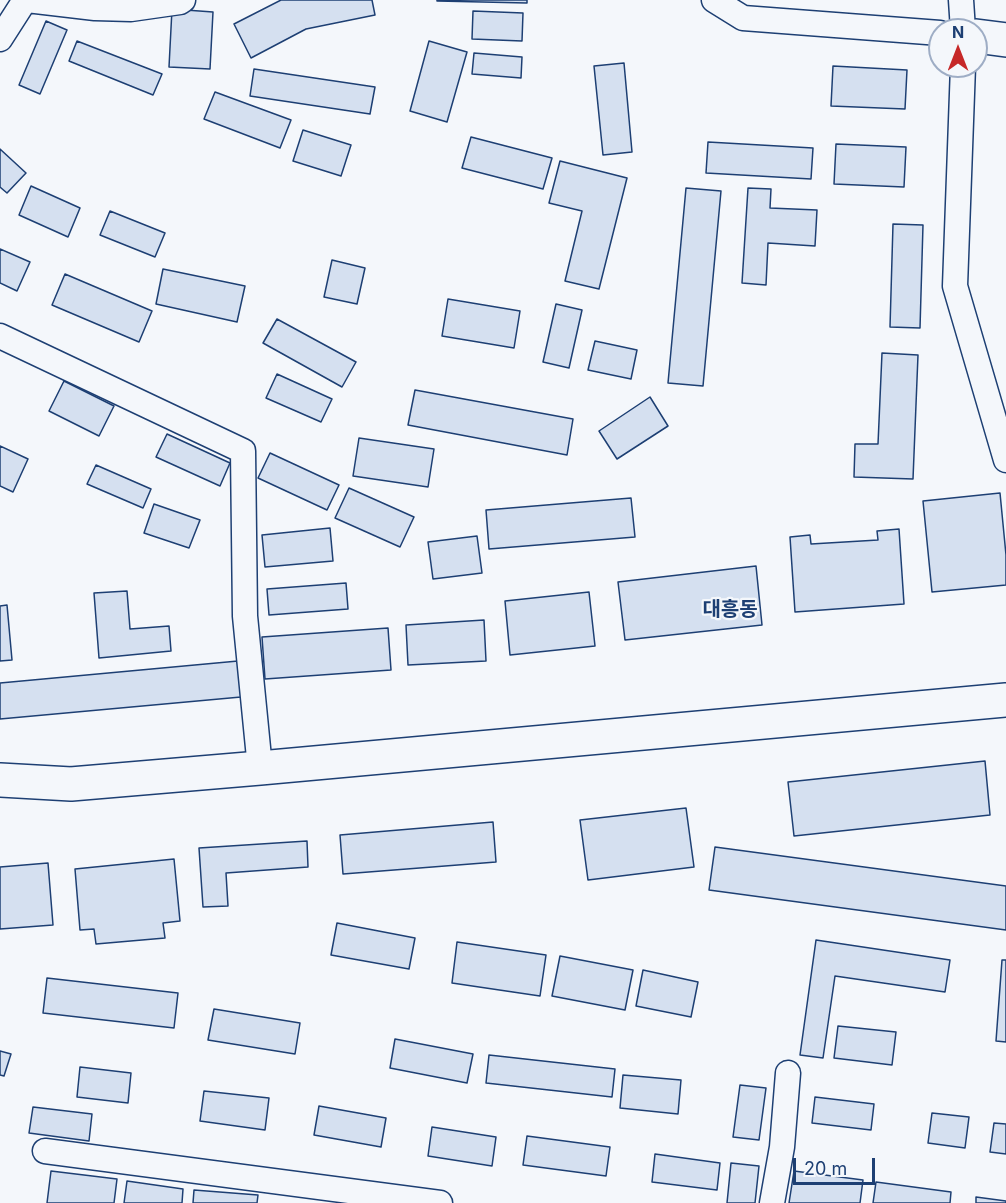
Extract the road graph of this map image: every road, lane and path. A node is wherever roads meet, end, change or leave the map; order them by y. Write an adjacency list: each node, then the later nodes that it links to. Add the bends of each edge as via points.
1 (26, 0): 2 (street, via 131,9); 8 (street)
2 (183, 0)
3 (714, 0): 6 (street, via 743,18)
4 (960, 0): 5 (street)
5 (962, 18)
6 (928, 32)
7 (988, 38): 9 (main road)
8 (0, 39)
9 (1006, 40)
10 (963, 78): 12 (street, via 955,286)
11 (0, 336): 14 (street, via 243,451 245,616)
12 (1006, 460)
13 (1006, 700): 14 (main road)
14 (260, 768): 15 (main road, via 71,784)
15 (0, 780)
16 (788, 1073): 19 (street, via 782,1147)
17 (45, 1151): 18 (street)
18 (440, 1203)
19 (772, 1203)

